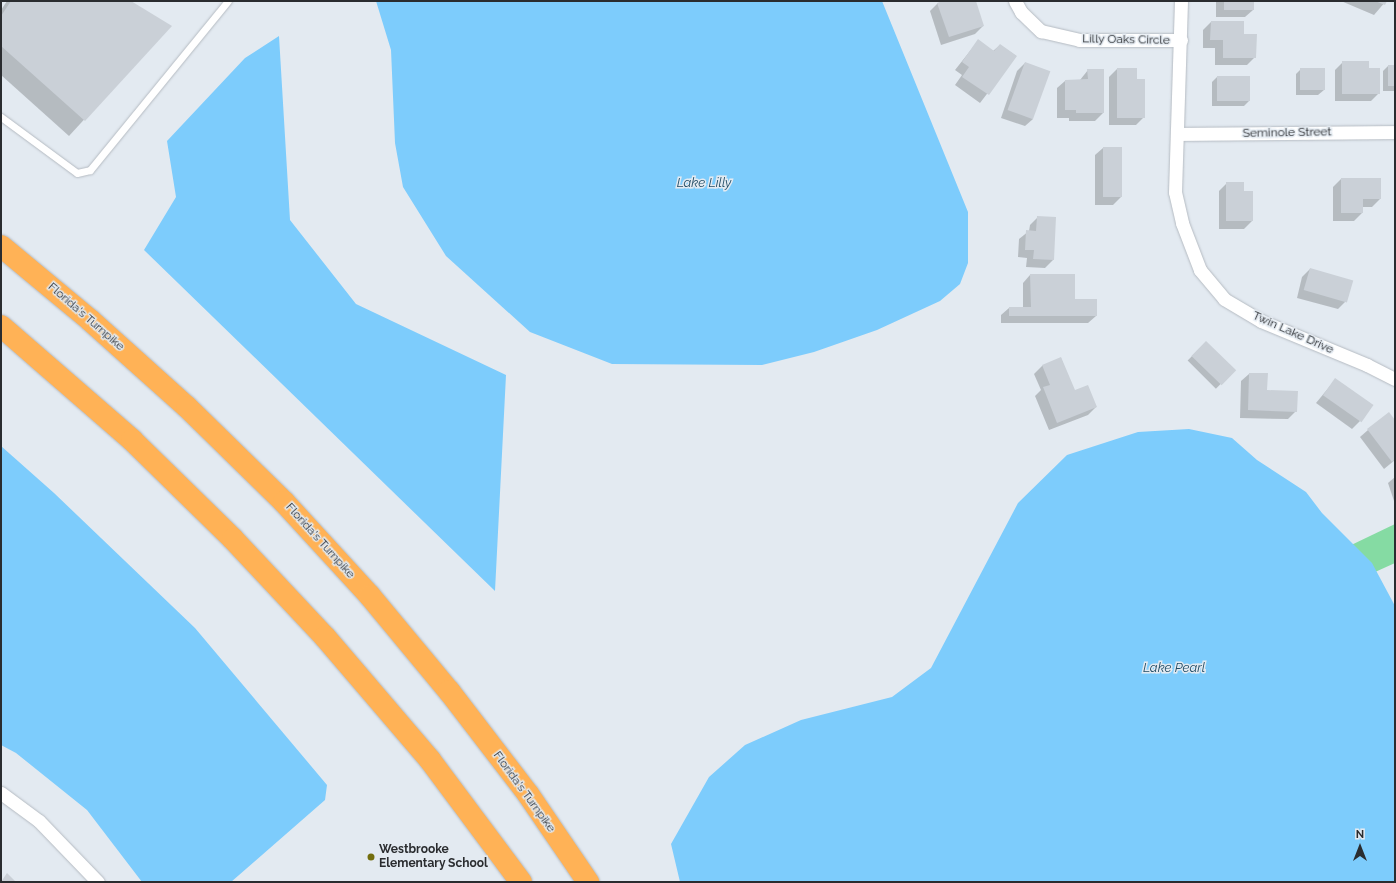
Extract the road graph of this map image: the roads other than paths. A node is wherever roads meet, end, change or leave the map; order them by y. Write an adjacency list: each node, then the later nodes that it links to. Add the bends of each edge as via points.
1 (228, 1): 5 (lane, via 90,170 77,173)
2 (1015, 1): 4 (street, Lilly Oaks Circle, via 1021,12 1041,31 1079,40)
3 (1182, 1): 4 (street, Lilly Oaks Circle)
4 (1181, 40): 7 (street, Lilly Oaks Circle)
5 (1, 117)
6 (1395, 132): 7 (street, Seminole Street)
7 (1179, 134): 10 (street, Twin Lake Drive, via 1175,192 1182,223 1200,270 1224,299 1261,321)
8 (1, 246): 14 (highway, Florida's Turnpike, via 90,320 176,397 284,502 370,596 449,691 528,794)
9 (1, 326): 13 (highway, via 132,440 233,539 314,625 430,760)
10 (1395, 379)
11 (1, 793): 12 (street, via 39,821)
12 (98, 882)
13 (521, 882)
14 (588, 882)

